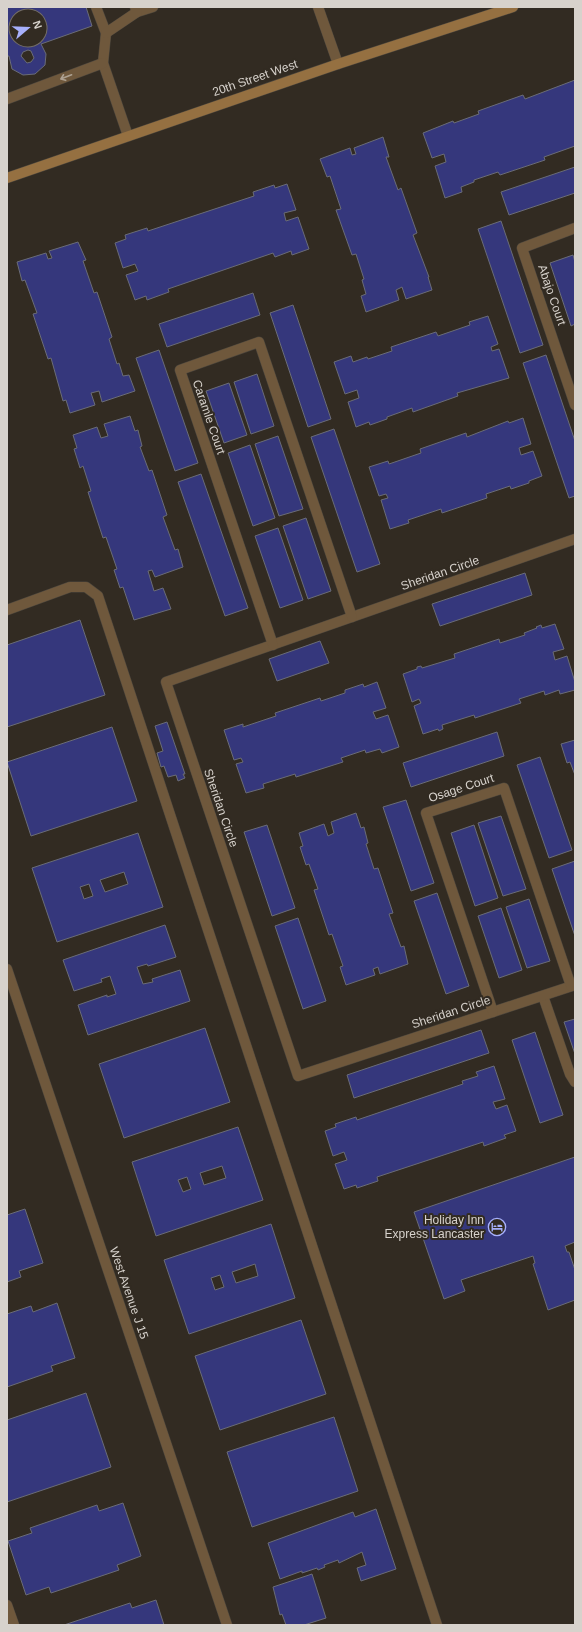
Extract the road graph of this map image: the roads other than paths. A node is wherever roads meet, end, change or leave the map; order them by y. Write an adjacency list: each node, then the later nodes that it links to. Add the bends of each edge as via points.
1 (96, 7): 6 (street)
2 (153, 7): 5 (street)
3 (318, 7): 8 (street)
4 (513, 7): 8 (main road, 20th Street West)
5 (136, 10): 6 (street)
6 (106, 33): 7 (street)
7 (103, 63): 9 (street, one-way to 9); 10 (street)
8 (338, 64): 10 (main road, 20th Street West)
9 (7, 99)
10 (128, 136): 11 (main road, 20th Street West)
11 (7, 178)
12 (575, 228): 13 (street, Abajo Court, via 522,248)
13 (575, 405)
14 (575, 539): 16 (street, Sheridan Circle)
15 (7, 610): 26 (street, via 70,587 86,587 98,596)
16 (352, 617): 17 (street, Sheridan Circle); 17 (street, Caramle Court, via 259,342 180,370)
17 (273, 645): 21 (street, Sheridan Circle, via 166,682 298,1076)
18 (7, 969): 25 (street, West Avenue J 15)
19 (573, 985): 20 (street, Sheridan Circle); 21 (street, Osage Court, via 504,788 426,813)
20 (543, 996): 21 (street, Sheridan Circle); 22 (street)
21 (492, 1012)
22 (575, 1082)
23 (7, 1605): 24 (street)
24 (14, 1625)
25 (227, 1625)
26 (437, 1625)

